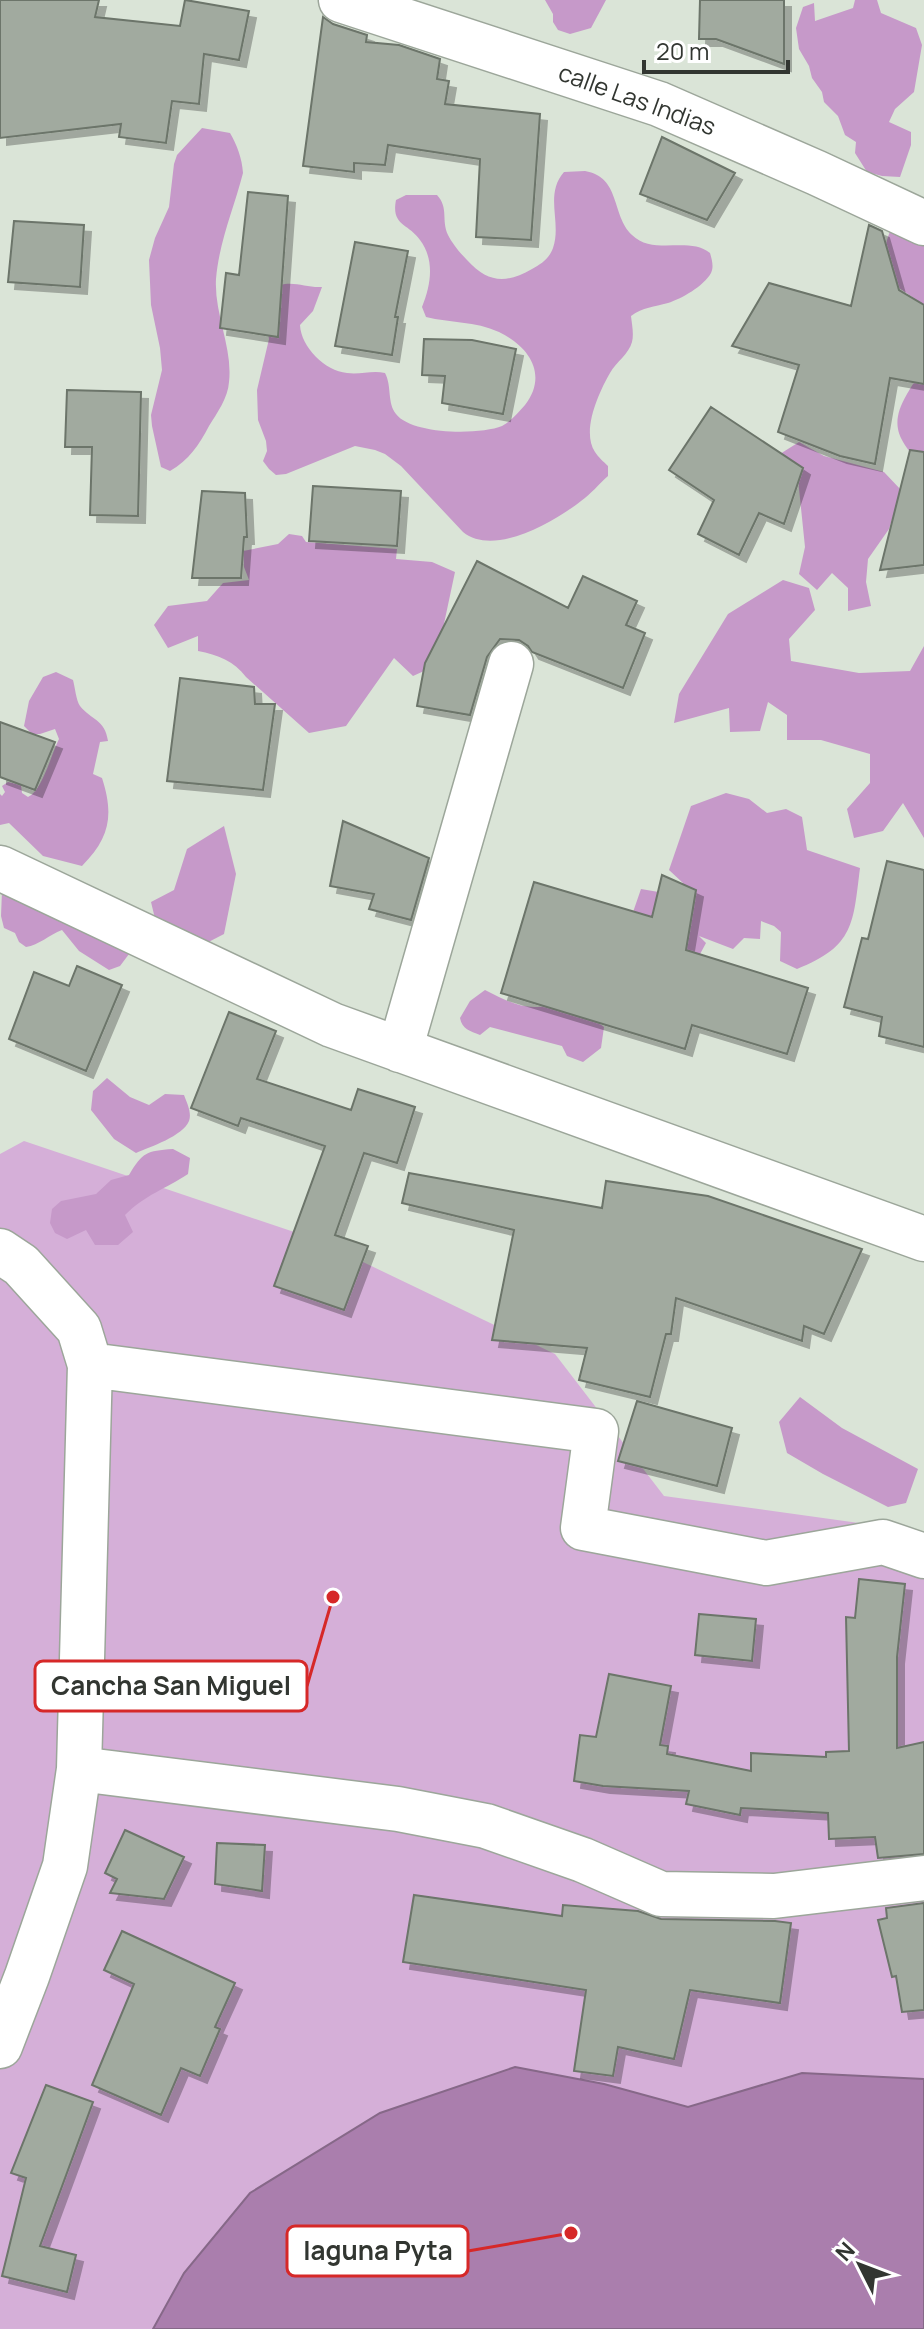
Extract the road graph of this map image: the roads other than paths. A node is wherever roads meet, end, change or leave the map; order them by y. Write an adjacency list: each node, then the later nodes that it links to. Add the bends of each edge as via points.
1 (341, 0): 2 (street, calle Las Indias, via 659,104)
2 (924, 223)
3 (511, 664): 5 (street)
4 (0, 868): 5 (street, via 332,1025)
5 (400, 1050): 6 (street)
6 (924, 1239)
7 (0, 1251): 8 (street, via 21,1265 79,1329)
8 (90, 1365): 9 (street, via 596,1431 583,1528 766,1563 883,1542); 10 (street)
9 (924, 1556)
10 (79, 1769): 11 (street, via 398,1809 486,1826 661,1894 774,1896); 12 (street, via 65,1866)
11 (924, 1878)
12 (0, 2046)

